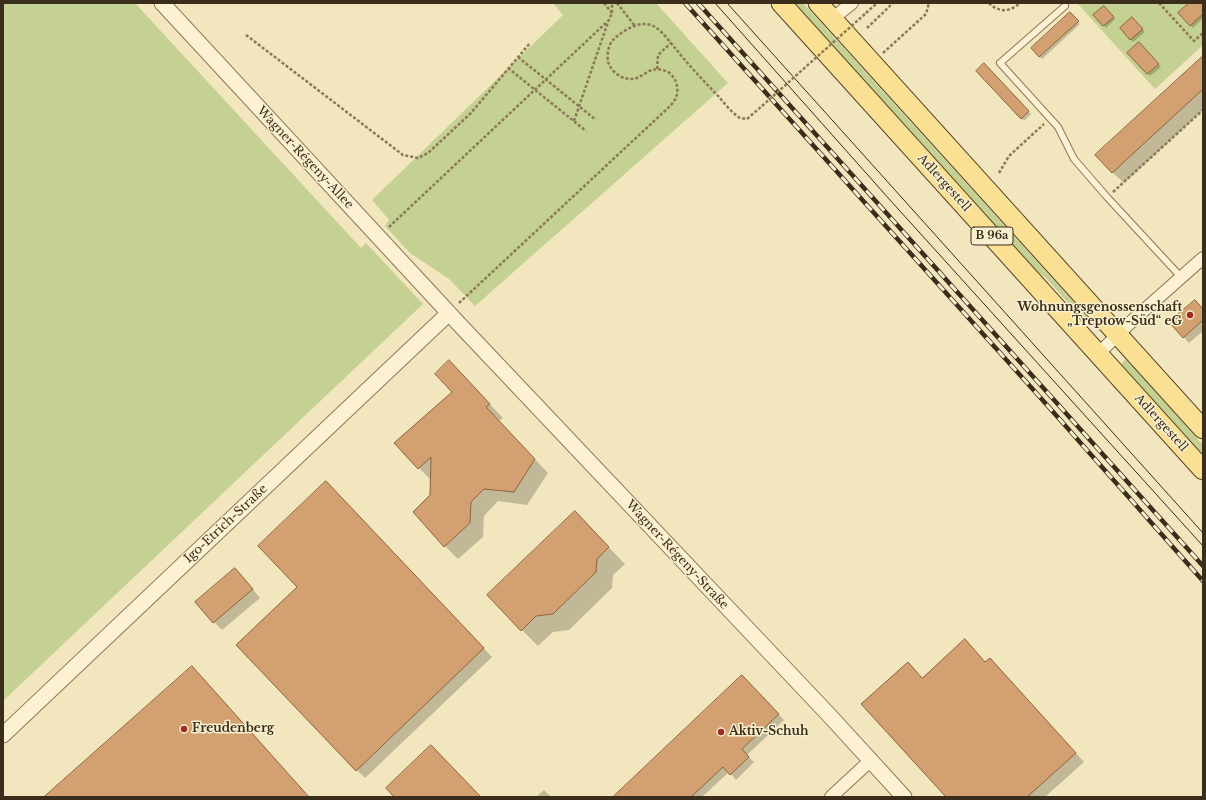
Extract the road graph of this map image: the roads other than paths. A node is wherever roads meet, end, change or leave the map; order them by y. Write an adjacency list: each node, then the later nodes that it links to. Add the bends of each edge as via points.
1 (162, 3): 9 (street, Wagner-Régeny-Allee)
2 (781, 3): 11 (main road, Adlergestell / B 96a)
3 (818, 3): 6 (main road, B 96a)
4 (852, 3): 6 (street)
5 (1065, 6): 8 (lane, via 1000,64 1058,127 1074,159 1107,198)
6 (832, 19): 10 (main road, B 96a)
7 (1203, 258): 8 (street)
8 (1182, 277): 10 (street)
9 (449, 313): 14 (street, Igo-Etrich-Straße); 15 (street, Wagner-Régeny-Straße)
10 (1118, 335): 11 (street); 12 (main road, B 96a)
11 (1098, 354): 13 (main road, Adlergestell / B 96a)
12 (1203, 429)
13 (1203, 470)
14 (3, 735)
15 (871, 760): 16 (street); 17 (street, Wagner-Régeny-Straße)
16 (831, 797)
17 (904, 797)

